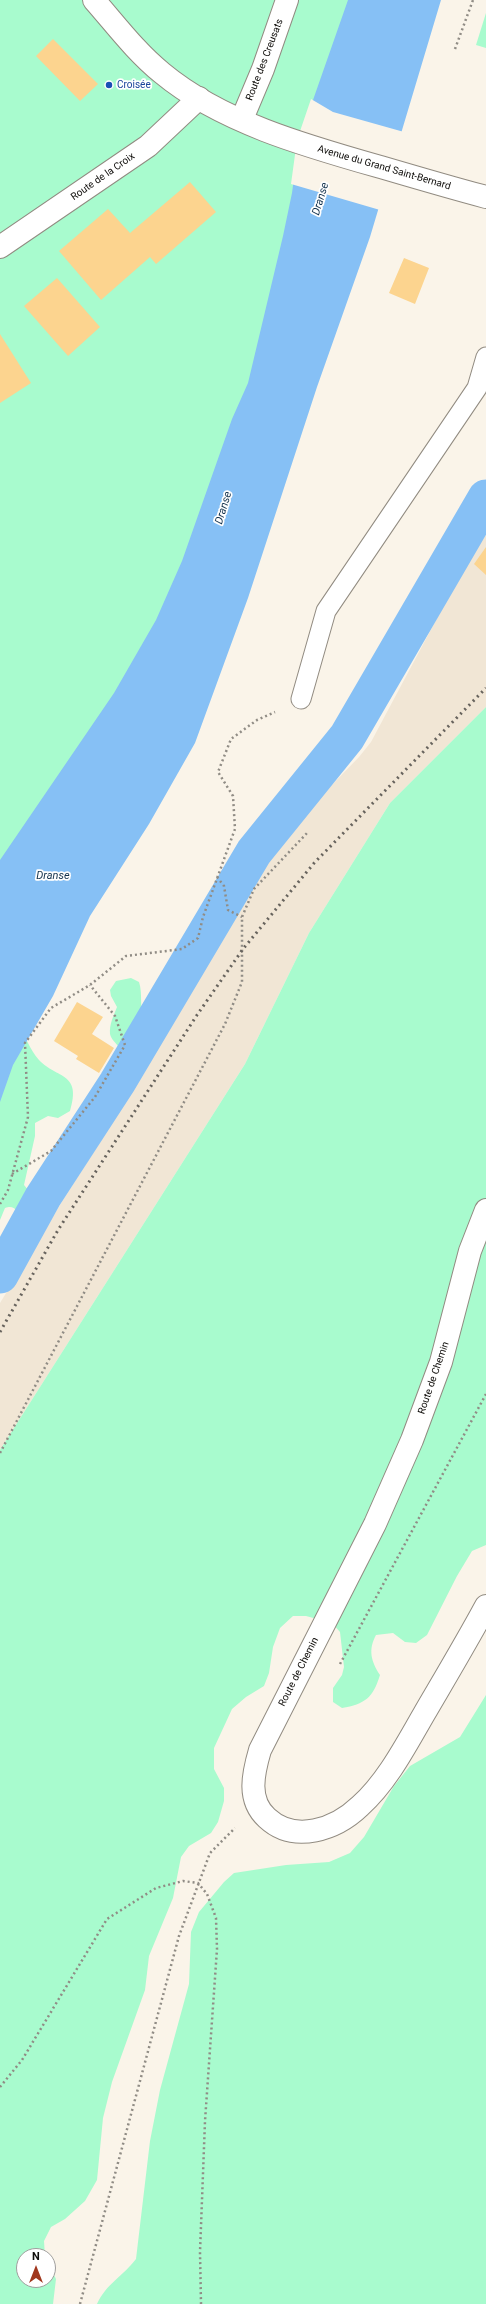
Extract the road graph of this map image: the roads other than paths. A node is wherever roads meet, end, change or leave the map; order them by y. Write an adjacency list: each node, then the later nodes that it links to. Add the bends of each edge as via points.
1 (94, 0): 3 (street, Avenue du Grand Saint-Bernard, via 146,58 180,87)
2 (287, 0): 4 (street, Route des Creusats)
3 (199, 98): 4 (street, Avenue du Grand Saint-Bernard); 6 (street, Route de la Croix, via 148,146)
4 (242, 119): 5 (street, Avenue du Grand Saint-Bernard, via 282,136)
5 (486, 197)
6 (0, 247)
7 (486, 357): 8 (lane, via 477,388 326,611)
8 (300, 699)
9 (486, 1210): 10 (street, Route de Chemin, via 470,1251 441,1362 412,1440 375,1524 260,1750 253,1782 257,1805 272,1823 294,1832 317,1831 332,1825 360,1807 406,1746)
10 (486, 1606)

